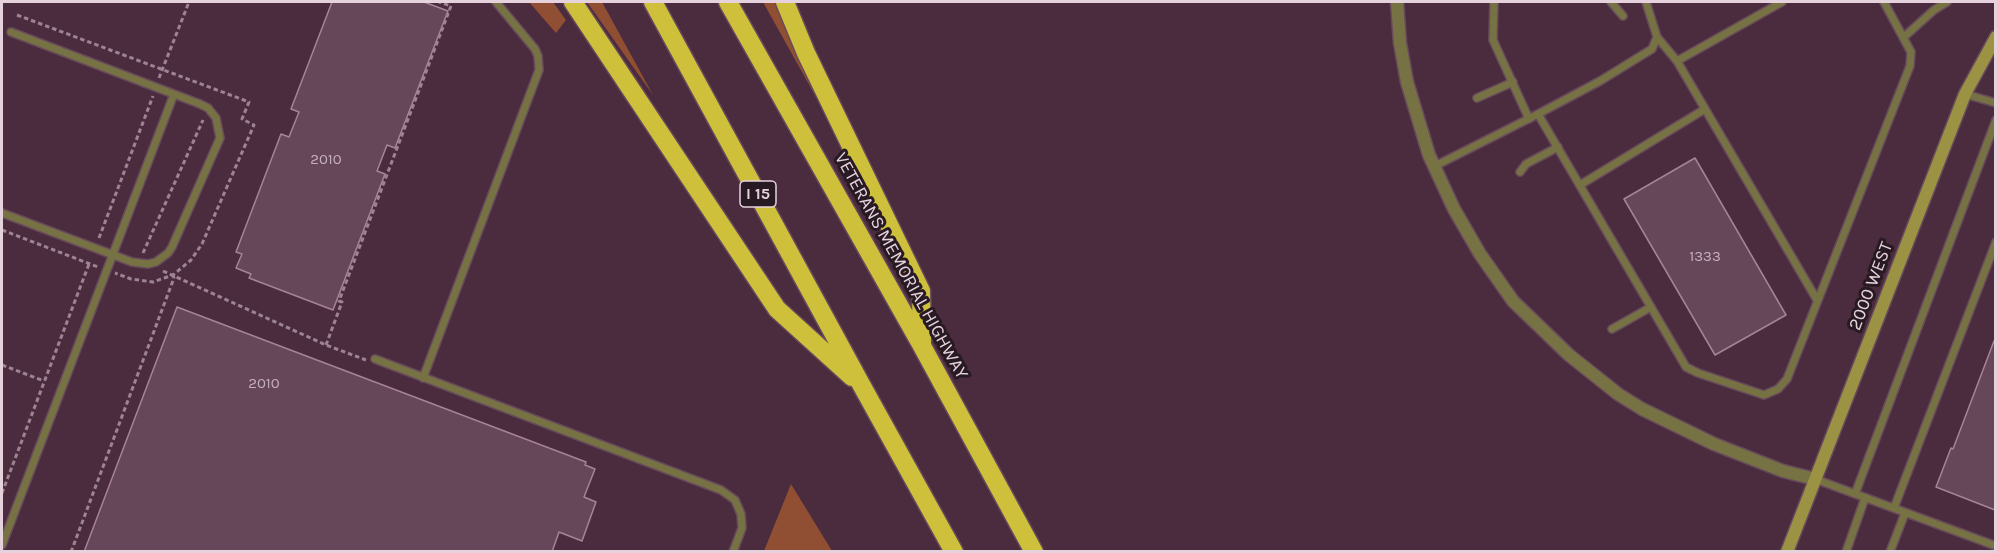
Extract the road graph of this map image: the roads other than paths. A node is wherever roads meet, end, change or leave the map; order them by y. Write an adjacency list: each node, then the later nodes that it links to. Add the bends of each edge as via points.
1 (496, 2): 40 (lane, via 535,50 539,70)
2 (573, 2): 41 (highway, via 777,309)
3 (653, 2): 41 (highway, I 15)
4 (728, 2): 38 (highway, VETERANS MEMORIAL HIGHWAY)
5 (785, 2): 38 (highway, via 921,291)
6 (1397, 2): 29 (street, via 1407,82)
7 (1494, 2): 19 (lane, via 1492,40)
8 (1611, 2): 13 (lane)
9 (1646, 2): 15 (lane)
10 (1782, 2): 18 (lane)
11 (1884, 2): 16 (lane)
12 (1947, 2): 16 (lane)
13 (1623, 16)
14 (11, 32): 20 (lane)
15 (1657, 37): 18 (lane); 25 (lane, via 1652,49)
16 (1904, 37): 35 (lane, via 1911,52 1910,66)
17 (1995, 37): 21 (street, 2000 WEST)
18 (1677, 61): 24 (lane)
19 (1513, 82): 22 (lane); 26 (lane)
20 (174, 93): 34 (lane); 34 (lane, via 208,108 219,125 218,144 172,247 162,258 138,264)
21 (1965, 94): 23 (lane); 42 (street, 2000 WEST)
22 (1477, 99)
23 (1995, 103)
24 (1705, 109): 31 (lane); 35 (lane)
25 (1538, 114): 26 (lane); 28 (lane)
26 (1529, 119): 29 (lane)
27 (1995, 120): 43 (lane)
28 (1558, 147): 30 (lane, via 1526,164); 31 (lane)
29 (1433, 167): 42 (street, via 1480,254 1513,301 1591,374 1676,427 1750,459)
30 (1520, 172)
31 (1580, 185): 36 (lane)
32 (2, 213): 34 (lane)
33 (1995, 242): 45 (lane)
34 (112, 255): 47 (lane)
35 (1818, 300): 36 (lane, via 1786,379 1778,389 1764,395 1686,367)
36 (1651, 307): 37 (lane)
37 (1612, 329)
38 (922, 346): 51 (highway, VETERANS MEMORIAL HIGHWAY)
39 (375, 359): 40 (lane)
40 (423, 378): 49 (lane, via 721,490 735,500 741,514 742,528)
41 (862, 386): 50 (highway, I 15)
42 (1815, 479): 43 (lane); 52 (street, 2000 WEST)
43 (1855, 494): 44 (lane)
44 (1866, 498): 45 (lane); 53 (lane)
45 (1894, 508): 46 (lane)
46 (1905, 513): 48 (lane); 54 (lane)
47 (2, 545)
48 (1995, 546)
49 (734, 552)
50 (954, 552)
51 (1034, 552)
52 (1786, 552)
53 (1846, 552)
54 (1890, 552)

